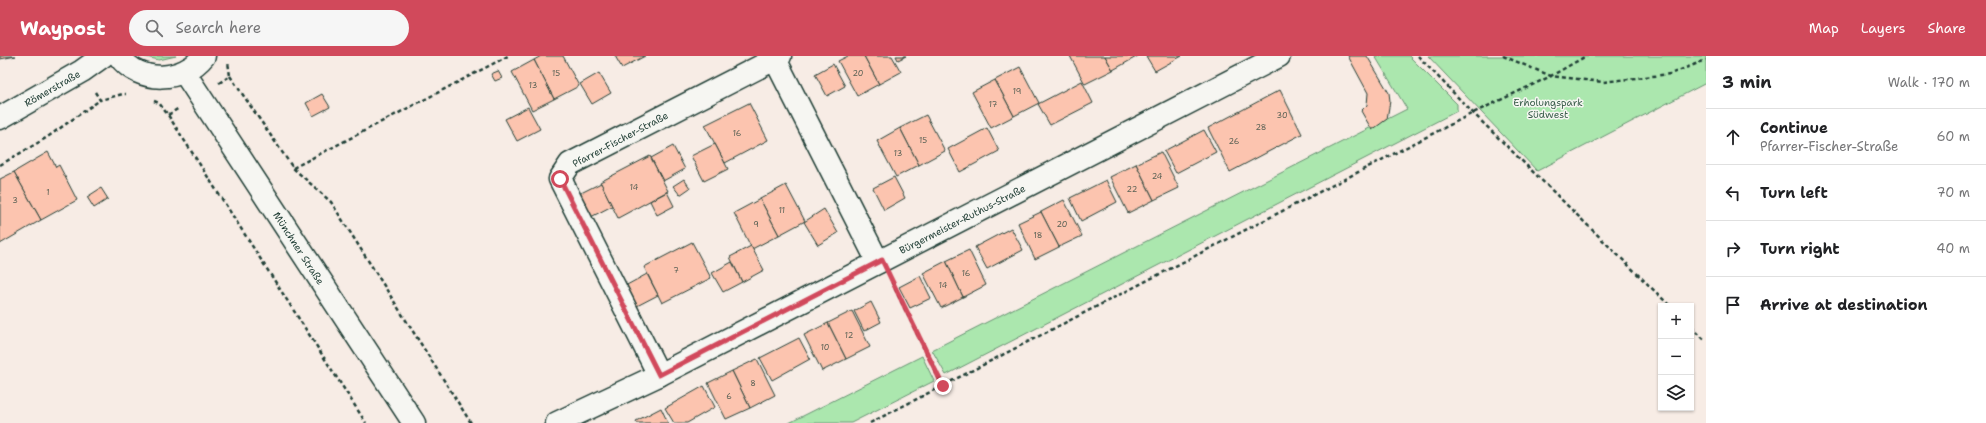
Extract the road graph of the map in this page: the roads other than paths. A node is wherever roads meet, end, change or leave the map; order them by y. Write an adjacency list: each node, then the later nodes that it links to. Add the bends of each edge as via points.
1 (103, 56): 7 (street, Römerstraße, via 82,71)
2 (119, 56): 6 (street, via 136,71 152,76 168,77)
3 (204, 56): 6 (street, via 198,64)
4 (1279, 56): 8 (street, Bürgermeister-Ruthus-Straße)
5 (777, 58): 8 (street, Pfarrer-Fischer-Straße); 9 (street, Pfarrer-Fischer-Straße, via 570,164 560,179)
6 (184, 72): 10 (street, Münchner Straße)
7 (0, 118)
8 (880, 261): 9 (street, Bürgermeister-Ruthus-Straße)
9 (659, 375): 11 (street, Bürgermeister-Ruthus-Straße)
10 (414, 423)
11 (557, 423)

